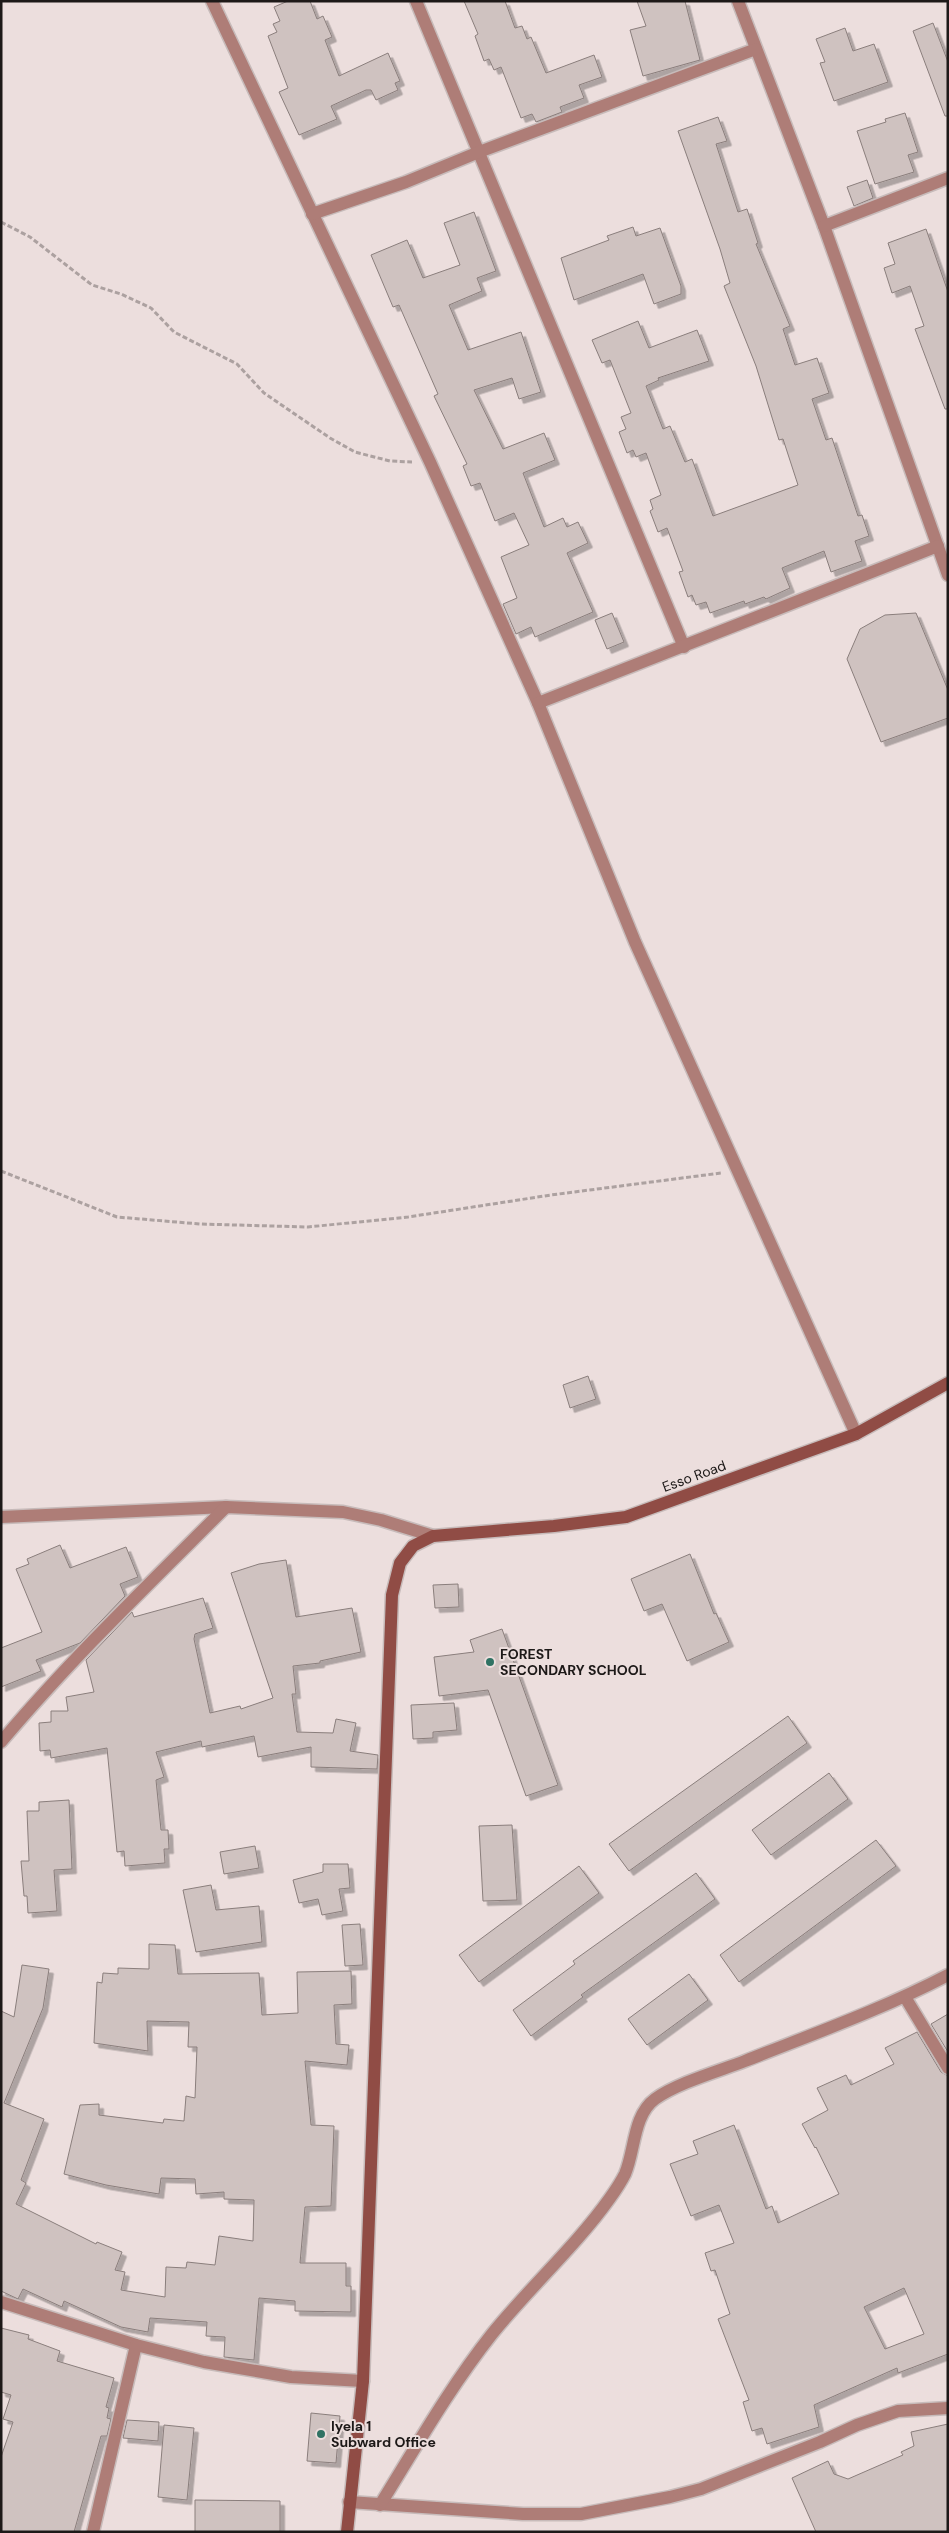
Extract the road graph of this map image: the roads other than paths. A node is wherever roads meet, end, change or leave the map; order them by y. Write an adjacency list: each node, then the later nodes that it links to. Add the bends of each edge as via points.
1 (212, 1): 7 (street)
2 (416, 1): 5 (street)
3 (738, 1): 4 (street)
4 (756, 48): 5 (street); 8 (street)
5 (479, 152): 7 (street, via 406,182); 11 (street)
6 (948, 178): 8 (street)
7 (312, 214): 12 (street, via 430,462)
8 (824, 226): 9 (street)
9 (938, 546): 10 (street); 11 (street)
10 (948, 575)
11 (684, 646): 12 (street)
12 (538, 703): 14 (street, via 635,942)
13 (948, 1383): 14 (street, Esso Road)
14 (856, 1434): 17 (street, Esso Road, via 626,1517)
15 (226, 1508): 16 (street); 17 (street, via 343,1512); 18 (street, via 103,1630)
16 (1, 1517)
17 (433, 1536): 24 (street, via 413,1546 400,1563 392,1595)
18 (1, 1742)
19 (948, 1975): 20 (street)
20 (905, 1997): 21 (street); 27 (street, via 693,2081 654,2100 644,2113 625,2174 610,2199 490,2337 439,2409)
21 (948, 2068)
22 (1, 2302): 23 (street)
23 (136, 2345): 24 (street, via 204,2362 291,2377); 28 (street)
24 (363, 2381): 26 (street)
25 (948, 2408): 27 (street, via 898,2411 701,2488 631,2506 581,2514 523,2514)
26 (349, 2502): 27 (street); 29 (street)
27 (380, 2504)
28 (93, 2532)
29 (347, 2532)

